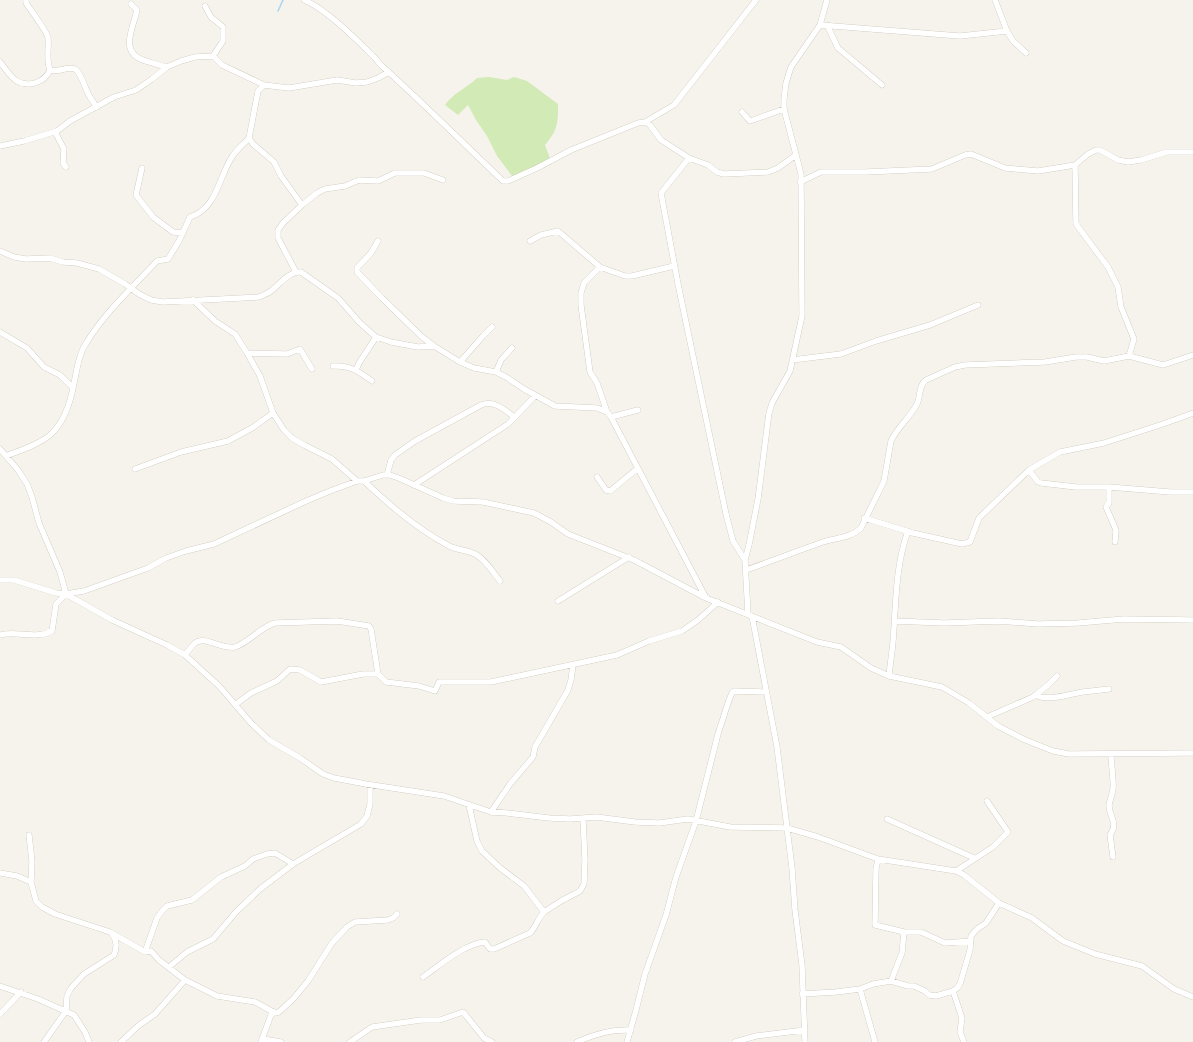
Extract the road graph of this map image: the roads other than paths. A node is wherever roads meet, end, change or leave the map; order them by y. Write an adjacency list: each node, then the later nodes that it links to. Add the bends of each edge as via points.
1 (26, 0): 15 (street, via 48,36)
2 (304, 0): 16 (street, via 312,3 342,27)
3 (756, 0): 22 (street, via 674,105)
4 (826, 0): 8 (street)
5 (995, 0): 10 (street)
6 (131, 4): 14 (street, via 137,10 129,42 132,53 140,60)
7 (205, 6): 12 (street, via 211,17 223,27 223,41)
8 (820, 25): 9 (street); 20 (street, via 791,67 786,83)
9 (827, 25): 10 (street, via 960,36); 18 (street, via 838,48)
10 (1007, 31): 11 (street)
11 (1026, 53)
12 (213, 56): 14 (street, via 195,56); 17 (street, via 222,65)
13 (0, 62): 15 (street, via 16,81 26,84 44,79)
14 (167, 67): 19 (street, via 136,90)
15 (50, 70): 19 (street, via 75,69)
16 (389, 72): 17 (street, via 367,82 337,80 288,88); 22 (street, via 503,181 537,168 570,150)
17 (264, 85): 24 (street, via 258,91)
18 (882, 85)
19 (97, 107): 23 (street)
20 (784, 109): 21 (street, via 750,121); 27 (street)
21 (742, 112)
22 (645, 122): 28 (street, via 661,140)
23 (55, 132): 25 (street); 30 (street, via 64,149 63,164)
24 (249, 138): 34 (street, via 274,162 280,176); 35 (street, via 231,158 216,193 204,209 190,217)
25 (0, 146)
26 (1193, 152): 29 (street, via 1167,152 1128,162 1096,150)
27 (796, 155): 28 (street, via 768,172 734,174 717,172 708,165); 33 (street, via 801,174)
28 (689, 158): 39 (street, via 661,193)
29 (1075, 164): 33 (street, via 1038,171 1005,168 971,154 932,169 821,172); 52 (street, via 1076,224 1108,267 1118,287 1122,307 1134,339)
30 (66, 167)
31 (142, 168): 35 (street, via 136,195 153,218 173,232)
32 (443, 180): 34 (street, via 424,173 395,173 378,181 359,180 345,186 326,189)
33 (800, 182): 53 (street, via 802,316)
34 (302, 205): 41 (street, via 278,230 278,238)
35 (182, 234): 42 (street, via 168,259 157,261)
36 (378, 241): 48 (street, via 357,268 357,272)
37 (530, 241): 40 (street, via 558,232)
38 (0, 251): 42 (street, via 14,257 50,258 100,269)
39 (674, 266): 40 (street, via 632,276); 83 (street, via 726,514 733,541)
40 (600, 267): 65 (street, via 584,283 581,305 590,372)
41 (296, 272): 43 (street, via 259,297); 47 (street, via 301,272 338,298)
42 (132, 289): 43 (street, via 151,300); 60 (street, via 109,312 84,346)
43 (194, 300): 50 (street, via 215,321 235,334)
44 (978, 305): 53 (street, via 930,325 841,354)
45 (492, 327): 54 (street)
46 (0, 332): 60 (street, via 26,348 44,367 60,375)
47 (376, 337): 48 (street, via 418,347); 57 (street)
48 (434, 346): 54 (street)
49 (512, 348): 58 (street, via 501,360)
50 (247, 353): 56 (street, via 287,354 300,349); 63 (street, via 260,376)
51 (1193, 355): 52 (street, via 1163,365)
52 (1130, 356): 79 (street, via 1104,361 1076,357 1045,362 965,365 954,367 926,380 920,388 917,405 891,441 884,480)
53 (792, 360): 83 (street, via 790,371 769,413 758,499)
54 (460, 362): 58 (street)
55 (333, 366): 57 (street, via 345,366)
56 (312, 369)
57 (356, 370): 59 (street)
58 (496, 372): 61 (street)
59 (372, 381)
60 (73, 388): 68 (street, via 60,422 51,434)
61 (535, 396): 65 (street, via 555,406 597,408); 66 (street)
62 (638, 410): 65 (street)
63 (274, 413): 70 (street, via 228,441 181,452); 74 (street, via 292,438 332,459)
64 (1193, 413): 71 (street, via 1104,443 1060,452)
65 (609, 414): 69 (street)
66 (514, 417): 72 (street, via 500,406 485,403 480,405 395,455); 76 (street, via 496,433)
67 (0, 449): 68 (street)
68 (6, 456): 87 (street, via 27,484)
69 (638, 468): 73 (street, via 610,491 606,490); 88 (street)
70 (135, 469)
71 (1029, 470): 77 (street, via 1041,483); 80 (street, via 979,518 974,534 967,544)
72 (387, 475): 75 (street); 76 (street)
73 (597, 476)
74 (357, 481): 75 (street); 87 (street, via 304,502 214,544 166,558 109,583)
75 (364, 481): 86 (street, via 399,512 444,543 478,556)
76 (414, 485): 82 (street, via 453,501 483,502 534,513 568,534)
77 (1109, 487): 78 (street); 81 (street, via 1109,503 1106,507 1116,530)
78 (1193, 492)
79 (864, 518): 80 (street); 84 (street, via 855,533)
80 (908, 531): 93 (street, via 901,548)
81 (1115, 542)
82 (629, 557): 88 (street); 89 (street)
83 (745, 560): 84 (street)
84 (746, 570): 91 (street)
85 (0, 580): 87 (street, via 14,580)
86 (500, 581)
87 (66, 594): 94 (street, via 56,604 52,631 45,635); 95 (street, via 112,620)
88 (706, 598): 90 (street)
89 (558, 601)
90 (718, 602): 91 (street); 96 (street, via 682,631 649,641 617,655)
91 (750, 615): 98 (street, via 817,642 841,647 871,668); 101 (street)
92 (1193, 620): 93 (street, via 1124,619 1038,624 999,621)
93 (894, 621): 98 (street)
94 (0, 636)
95 (185, 655): 97 (street, via 195,643 204,640 225,647 234,647 275,623 337,621 369,626); 103 (street)
96 (573, 665): 97 (street, via 491,682 440,682 435,691 419,686 386,682); 110 (street, via 568,690 535,747 533,757)
97 (378, 674): 103 (street, via 363,674 321,682 300,670 290,669 277,680)
98 (889, 676): 104 (street, via 942,687)
99 (1057, 676): 102 (street)
100 (1109, 689): 102 (street, via 1052,698)
101 (767, 692): 113 (street, via 737,690 732,693 718,734); 114 (street)
102 (1035, 695): 104 (street)
103 (236, 704): 107 (street, via 269,740 323,774)
104 (987, 717): 106 (street, via 1022,739 1053,751 1069,754)
105 (1193, 753): 106 (street)
106 (1111, 754): 116 (street, via 1113,788 1109,804 1114,823 1110,835)
107 (370, 785): 109 (street, via 444,796); 119 (street, via 370,804 367,816 361,824)
108 (987, 801): 117 (street, via 1008,832 993,847)
109 (469, 805): 110 (street); 124 (street, via 477,841 482,851 524,886)
110 (491, 812): 111 (street)
111 (583, 819): 113 (street, via 596,817 659,823 688,819); 124 (street, via 584,884 580,891)
112 (887, 819): 117 (street)
113 (696, 822): 114 (street, via 730,827); 143 (street, via 645,974)
114 (787, 828): 118 (street); 138 (street, via 802,965)
115 (29, 835): 122 (street)
116 (1113, 857)
117 (974, 858): 120 (street)
118 (878, 859): 120 (street); 127 (street, via 876,926)
119 (293, 864): 129 (street, via 275,853 267,854 221,877 192,900 167,906 157,918); 130 (street, via 260,889 213,939 187,952)
120 (956, 871): 123 (street)
121 (0, 873): 122 (street)
122 (31, 882): 126 (street, via 36,901 42,907 55,914)
123 (998, 903): 128 (street, via 986,923 972,936); 139 (street, via 1032,918 1063,941 1095,954 1142,966 1174,989)
124 (544, 912): 131 (street, via 530,933 490,950 485,942 474,945 452,956)
125 (397, 914): 141 (street, via 388,920 355,922 347,927 332,943 294,998 280,1012)
126 (110, 932): 129 (street); 140 (street, via 116,943 114,955 91,969 70,988)
127 (904, 932): 128 (street, via 922,932 944,943); 133 (street, via 902,952)
128 (971, 941): 136 (street, via 960,984)
129 (145, 952): 130 (street, via 150,951)
130 (169, 967): 132 (street)
131 (423, 977)
132 (186, 980): 141 (street, via 217,996 255,1002); 148 (street, via 155,1014)
133 (891, 981): 135 (street); 136 (street, via 914,986 929,995 936,996)
134 (0, 986): 137 (street)
135 (860, 989): 138 (street); 156 (street)
136 (953, 991): 157 (street, via 962,1018 960,1032)
137 (21, 992): 140 (street); 142 (street)
138 (802, 994): 144 (street)
139 (1193, 998)
140 (66, 1011): 146 (street); 147 (street, via 74,1014)
141 (274, 1012): 145 (street)
142 (0, 1014)
143 (631, 1030): 152 (street, via 620,1029 597,1034); 153 (street)
144 (805, 1030): 154 (street, via 756,1036); 155 (street)
145 (262, 1040): 149 (street)
146 (44, 1042)
147 (89, 1042)
148 (121, 1042)
149 (281, 1042)
150 (350, 1042): 151 (street, via 372,1027 440,1020 464,1012 484,1038)
151 (492, 1042)
152 (577, 1042)
153 (627, 1042)
154 (735, 1042)
155 (805, 1042)
156 (875, 1042)
157 (964, 1042)

